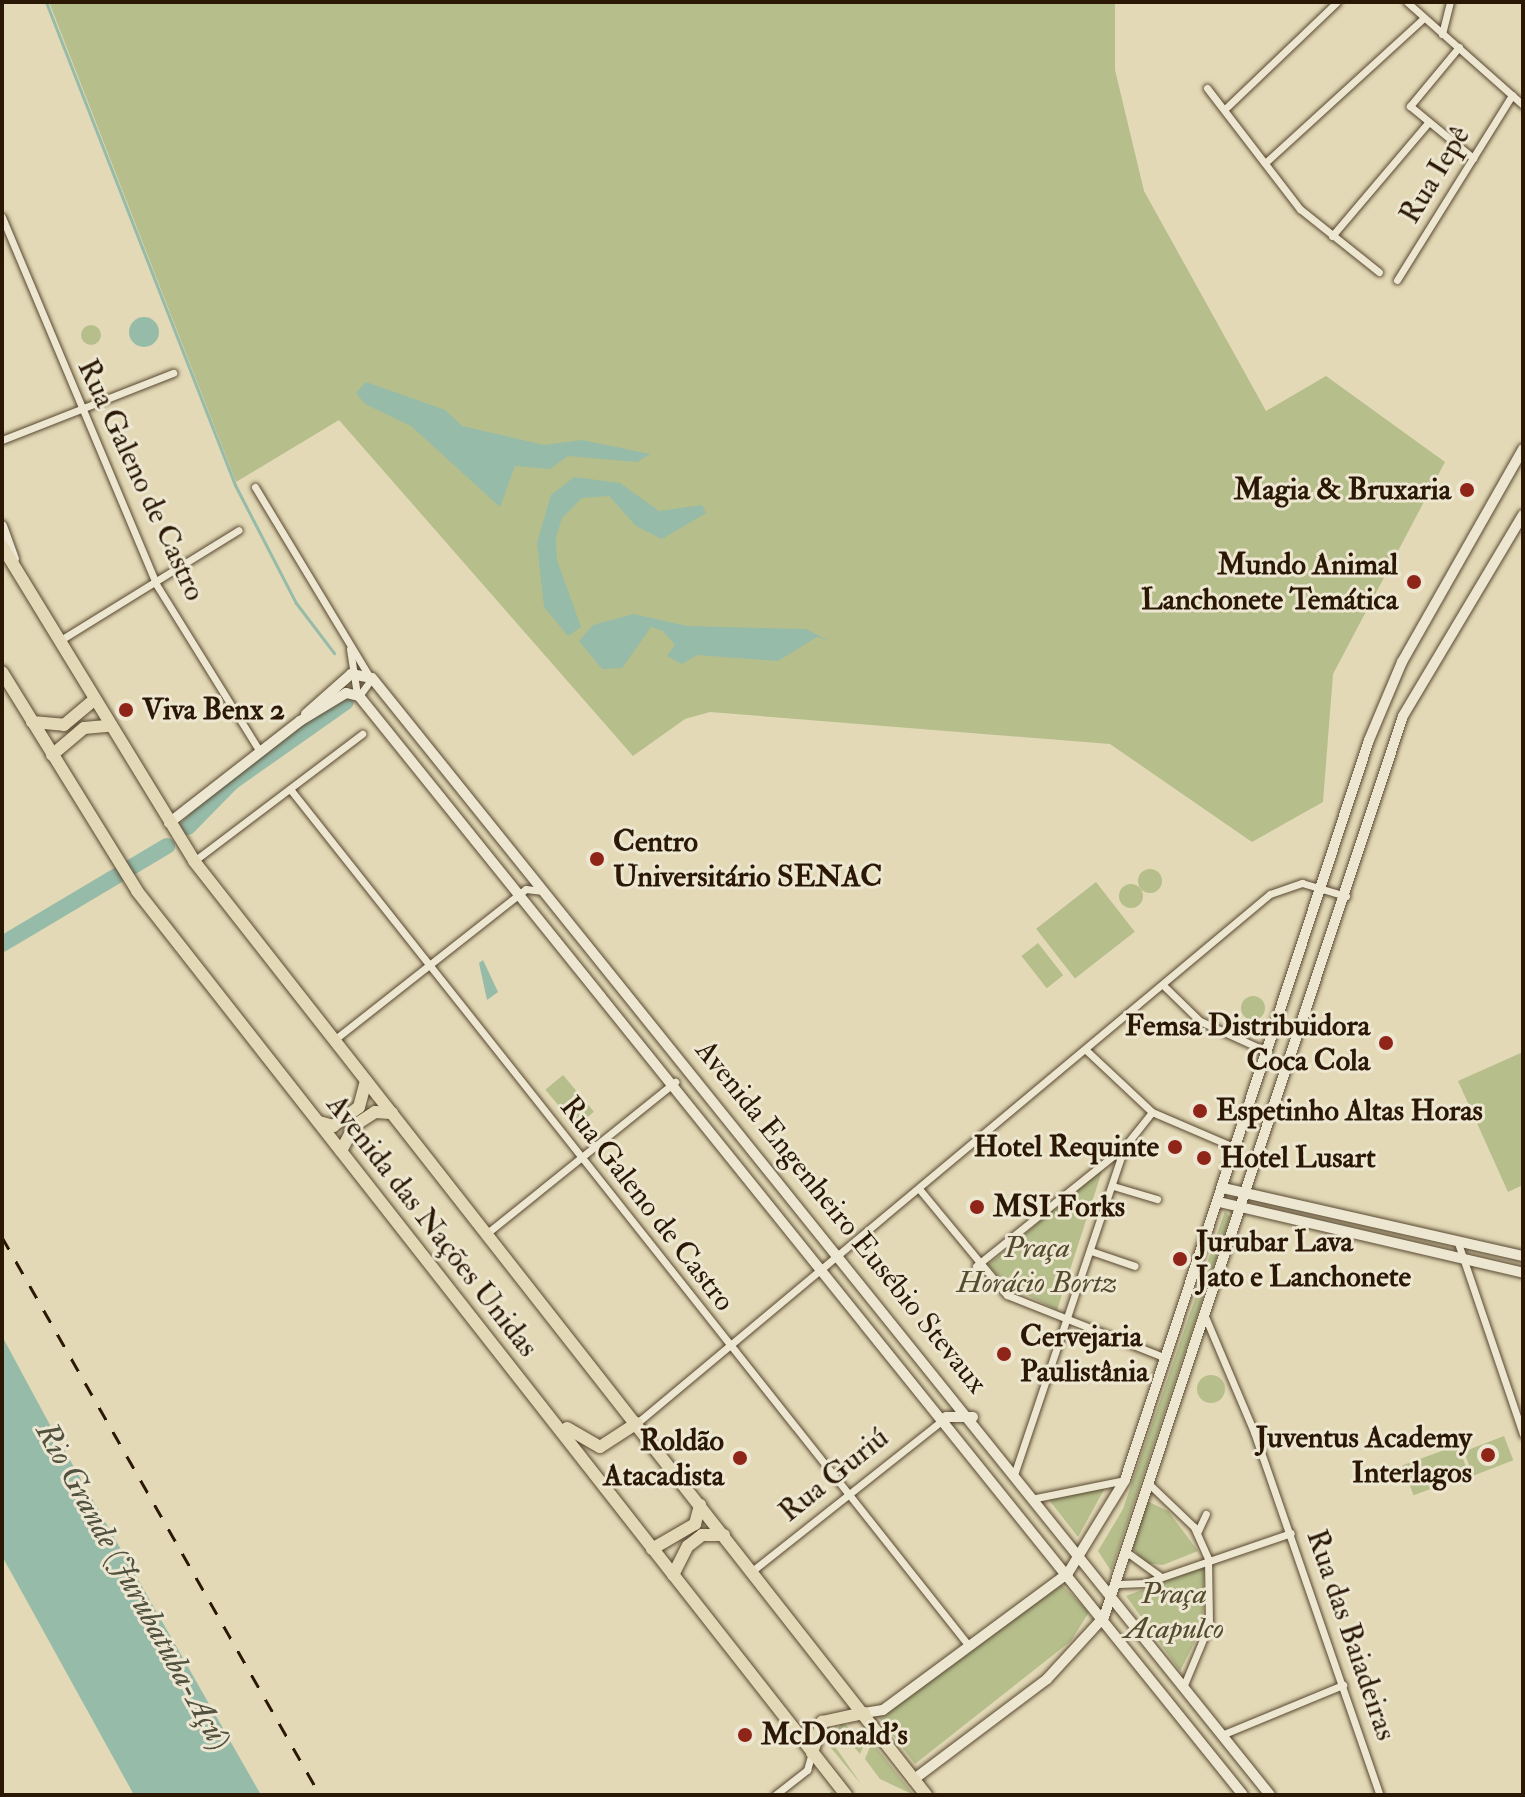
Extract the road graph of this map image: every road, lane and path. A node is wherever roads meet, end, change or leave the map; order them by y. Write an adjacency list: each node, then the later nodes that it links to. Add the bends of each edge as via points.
1 (1337, 2): 10 (street)
2 (1407, 2): 4 (street)
3 (1450, 2): 5 (street)
4 (1424, 18): 5 (street); 13 (street)
5 (1442, 34): 6 (street)
6 (1459, 47): 8 (street); 11 (street, via 1412,98 1413,112)
7 (1207, 88): 10 (street)
8 (1512, 95): 9 (street); 12 (street, Rua Iepê)
9 (1522, 102)
10 (1227, 107): 13 (street)
11 (1427, 124): 12 (street); 15 (street)
12 (1473, 158): 17 (street, Rua Iepê)
13 (1265, 163): 15 (street)
14 (2, 217): 19 (street, Rua Galeno de Castro)
15 (1332, 236): 16 (street)
16 (1379, 272)
17 (1397, 280)
18 (173, 373): 19 (street)
19 (78, 407): 20 (street); 28 (street, Rua Galeno de Castro)
20 (2, 440)
21 (1523, 449): 45 (main road, via 1390,687)
22 (255, 487): 30 (street, Avenida Engenheiro Eusébio Stevaux)
23 (1523, 515): 48 (main road, via 1412,697)
24 (2, 526): 27 (main road)
25 (239, 530): 28 (street)
26 (2, 546): 27 (highway)
27 (17, 569): 29 (highway, Avenida das Nações Unidas)
28 (156, 584): 29 (street); 40 (street, Rua Galeno de Castro)
29 (57, 642): 35 (highway, Avenida das Nações Unidas)
30 (350, 647): 32 (street, Avenida Engenheiro Eusébio Stevaux); 33 (street, Avenida Engenheiro Eusébio Stevaux)
31 (2, 672): 37 (highway, Avenida das Nações Unidas)
32 (351, 674): 33 (main road); 34 (street, Avenida Engenheiro Eusébio Stevaux); 36 (main road)
33 (370, 676): 34 (street); 47 (main road, Avenida Engenheiro Eusébio Stevaux)
34 (358, 695): 36 (main road); 46 (main road, Avenida Engenheiro Eusébio Stevaux)
35 (93, 701): 37 (highway, via 64,725); 38 (highway, Avenida das Nações Unidas)
36 (300, 721): 40 (main road)
37 (32, 722): 41 (highway, Avenida das Nações Unidas)
38 (109, 726): 41 (highway, via 84,728); 43 (highway, Avenida das Nações Unidas)
39 (362, 734): 42 (street)
40 (260, 752): 43 (main road)
41 (52, 755): 58 (highway, Avenida das Nações Unidas, via 137,891)
42 (290, 789): 44 (street); 49 (street, Rua Galeno de Castro)
43 (172, 827): 44 (highway, Avenida das Nações Unidas)
44 (191, 856): 51 (highway, Avenida das Nações Unidas)
45 (1321, 888): 48 (street); 50 (street, via 1280,886); 53 (main road)
46 (522, 892): 47 (street); 49 (street); 55 (main road, Avenida Engenheiro Eusébio Stevaux)
47 (549, 894): 71 (main road, Avenida Engenheiro Eusébio Stevaux)
48 (1346, 896): 66 (main road)
49 (427, 968): 51 (street); 62 (street, Rua Galeno de Castro)
50 (1165, 987): 52 (street); 53 (street, via 1200,1021)
51 (334, 1040): 54 (highway, Avenida das Nações Unidas)
52 (1087, 1051): 56 (street); 65 (street)
53 (1268, 1052): 60 (main road)
54 (366, 1081): 57 (highway, Avenida das Nações Unidas); 58 (highway, via 359,1107 333,1126)
55 (675, 1082): 62 (street); 67 (main road, Avenida Engenheiro Eusébio Stevaux)
56 (1152, 1112): 59 (street); 60 (street)
57 (392, 1113): 61 (highway, via 375,1112 355,1125); 75 (highway, Avenida das Nações Unidas)
58 (317, 1121): 61 (highway, Avenida das Nações Unidas)
59 (1125, 1146): 63 (street); 82 (street)
60 (1236, 1148): 64 (main road)
61 (341, 1151): 90 (highway, Avenida das Nações Unidas)
62 (581, 1158): 75 (street); 88 (street, Rua Galeno de Castro)
63 (1113, 1186): 68 (street); 78 (street)
64 (1223, 1188): 66 (main road); 69 (main road)
65 (920, 1190): 79 (street); 82 (street)
66 (1246, 1194): 70 (main road); 72 (main road)
67 (768, 1198): 71 (main road, via 780,1206); 84 (main road, Avenida Engenheiro Eusébio Stevaux)
68 (1157, 1199)
69 (1219, 1202): 72 (main road); 89 (main road)
70 (1285, 1203): 73 (main road); 74 (main road)
71 (801, 1204): 79 (main road, Avenida Engenheiro Eusébio Stevaux)
72 (1241, 1210): 73 (main road); 86 (main road)
73 (1278, 1219): 77 (main road)
74 (1414, 1233): 76 (main road); 77 (main road)
75 (486, 1234): 93 (highway, Avenida das Nações Unidas)
76 (1458, 1243): 80 (main road); 81 (street)
77 (1412, 1249): 81 (main road)
78 (1091, 1251): 83 (street); 87 (street)
79 (842, 1255): 84 (street); 92 (main road, Avenida Engenheiro Eusébio Stevaux)
80 (1523, 1256)
81 (1460, 1260): 85 (main road); 94 (street)
82 (976, 1266): 87 (street, via 1007,1295)
83 (1135, 1266)
84 (825, 1269): 88 (street); 91 (main road, Avenida Engenheiro Eusébio Stevaux)
85 (1523, 1273)
86 (1204, 1314): 97 (main road); 103 (street, Rua das Baiadeiras)
87 (1065, 1324): 89 (street); 95 (street)
88 (730, 1348): 93 (street); 98 (street, Rua Galeno de Castro)
89 (1166, 1358): 96 (main road)
90 (526, 1388): 93 (highway, via 588,1446 608,1446); 105 (highway, Avenida das Nações Unidas)
91 (946, 1417): 92 (main road); 98 (street, Rua Guriú); 110 (main road, Avenida Engenheiro Eusébio Stevaux)
92 (973, 1417): 95 (main road, Avenida Engenheiro Eusébio Stevaux)
93 (637, 1423): 100 (highway, Avenida das Nações Unidas)
94 (1523, 1434)
95 (1015, 1472): 99 (main road, Avenida Engenheiro Eusébio Stevaux)
96 (1125, 1480): 99 (street); 107 (main road)
97 (1148, 1483): 102 (street); 106 (main road)
98 (846, 1495): 109 (street, Rua Guriú); 116 (street, Rua Galeno de Castro)
99 (1036, 1498): 107 (main road, Avenida Engenheiro Eusébio Stevaux)
100 (700, 1505): 104 (highway, Avenida das Nações Unidas); 105 (highway, via 695,1524)
101 (1206, 1514): 102 (street)
102 (1197, 1533): 108 (street)
103 (1291, 1533): 108 (street); 120 (street, Rua das Baiadeiras)
104 (724, 1535): 109 (highway, Avenida das Nações Unidas); 111 (highway, via 702,1535 688,1546)
105 (652, 1549): 111 (highway, Avenida das Nações Unidas)
106 (1128, 1553): 112 (street); 113 (main road)
107 (1080, 1556): 110 (main road); 114 (main road, Avenida Engenheiro Eusébio Stevaux)
108 (1208, 1559): 112 (street); 119 (street, via 1209,1625)
109 (752, 1571): 121 (highway, Avenida das Nações Unidas)
110 (1068, 1573): 115 (main road, Avenida Engenheiro Eusébio Stevaux); 116 (main road)
111 (673, 1575): 123 (highway, Avenida das Nações Unidas)
112 (1161, 1577): 113 (street)
113 (1119, 1584): 114 (main road)
114 (1113, 1596): 115 (main road); 117 (main road, Avenida Engenheiro Eusébio Stevaux)
115 (1104, 1617): 118 (main road, Avenida Engenheiro Eusébio Stevaux); 124 (main road, via 1047,1679)
116 (969, 1646): 121 (main road, via 883,1710)
117 (1156, 1649): 118 (main road); 119 (main road, Avenida Engenheiro Eusébio Stevaux)
118 (1134, 1655): 128 (main road, Avenida Engenheiro Eusébio Stevaux)
119 (1184, 1685): 122 (main road, Avenida Engenheiro Eusébio Stevaux)
120 (1343, 1685): 122 (street); 130 (street, Rua das Baiadeiras)
121 (864, 1713): 123 (highway, via 822,1722); 124 (highway, Avenida das Nações Unidas)
122 (1224, 1734): 129 (main road, Avenida Engenheiro Eusébio Stevaux)
123 (812, 1753): 125 (street, via 807,1770); 126 (highway, Avenida das Nações Unidas)
124 (913, 1780): 127 (highway, Avenida das Nações Unidas)
125 (775, 1795)
126 (846, 1795)
127 (926, 1795)
128 (1243, 1795)
129 (1270, 1795)
130 (1380, 1795)

